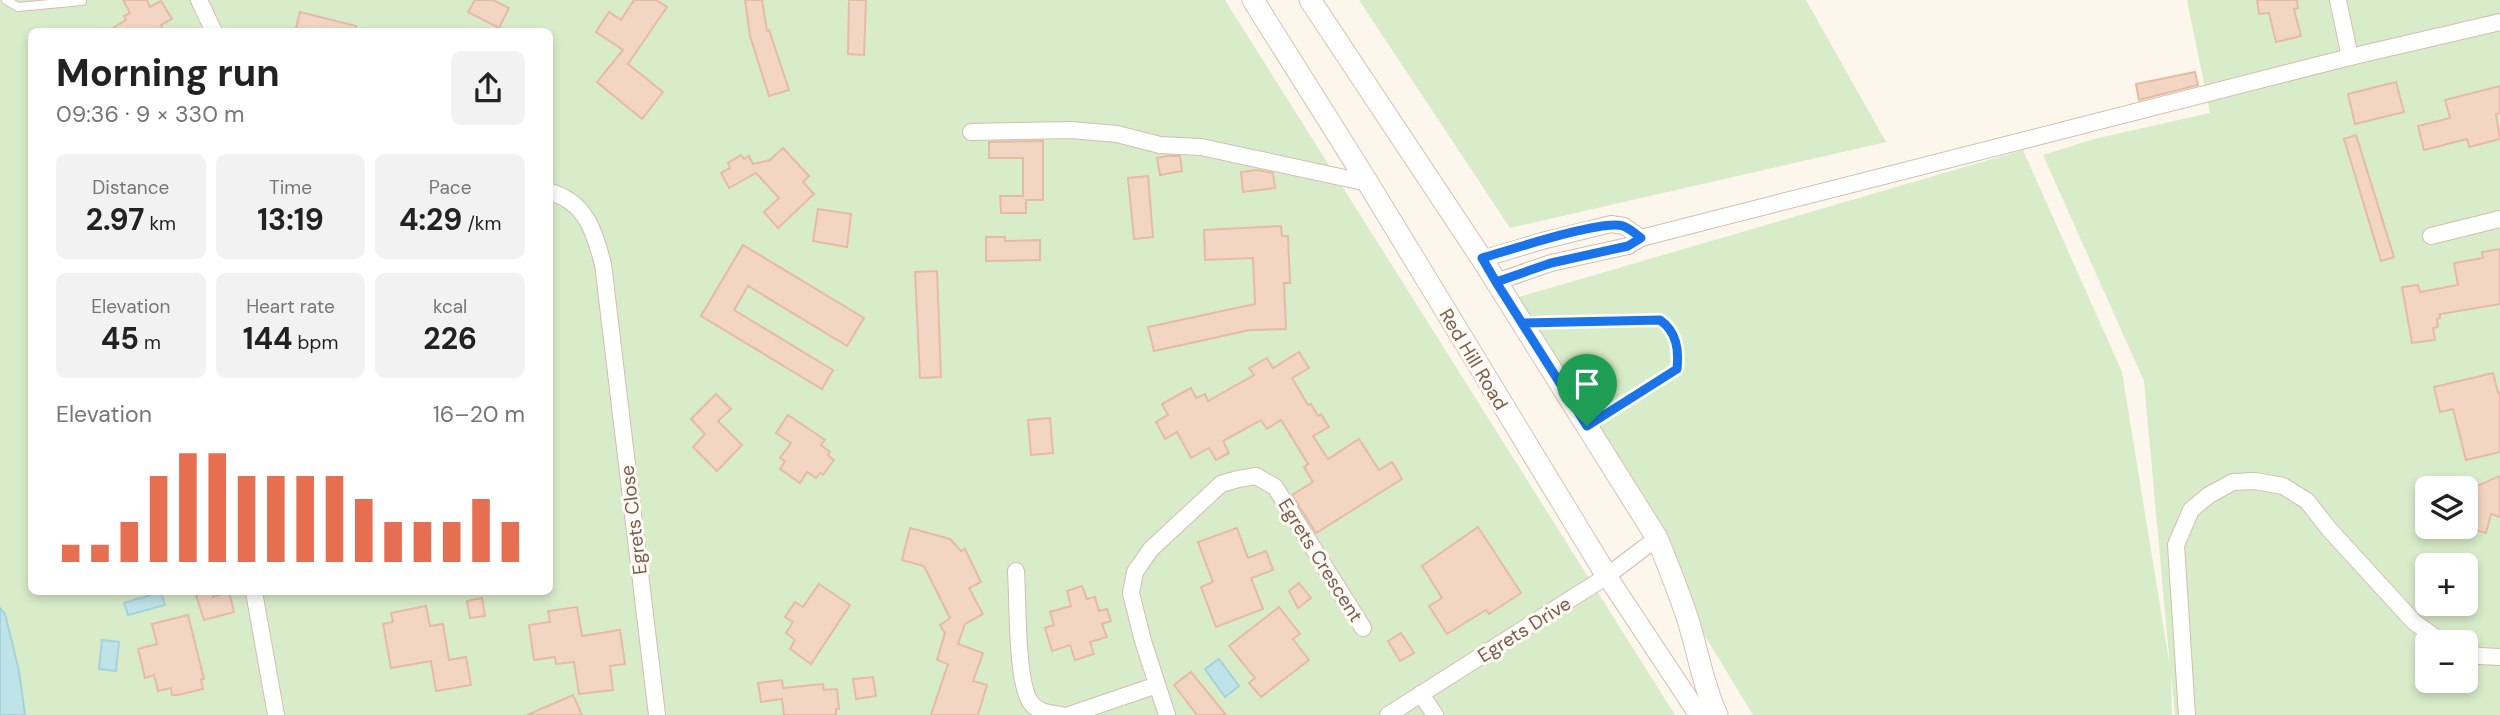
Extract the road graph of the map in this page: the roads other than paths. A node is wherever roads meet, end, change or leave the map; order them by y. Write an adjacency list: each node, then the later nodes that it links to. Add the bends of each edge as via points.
1 (6, 0): 6 (lane, via 19,7)
2 (199, 0): 8 (street)
3 (1253, 0): 11 (main road, Red Hill Road)
4 (1310, 0): 16 (main road)
5 (2338, 0): 9 (street)
6 (82, 2)
7 (2500, 22): 9 (street)
8 (212, 28)
9 (2350, 57): 15 (street)
10 (971, 132): 11 (street, via 1117,134)
11 (1368, 183): 22 (main road, Red Hill Road)
12 (553, 193): 31 (street, Egrets Close, via 565,197 582,213 596,236 603,264)
13 (2500, 219): 14 (street)
14 (2431, 236)
15 (1641, 238): 16 (street, via 1624,226 1611,224); 17 (street, via 1628,246 1551,263)
16 (1482, 258): 17 (main road)
17 (1496, 282): 18 (main road)
18 (1522, 323): 19 (main road); 19 (lane, via 1660,320 1670,328 1678,354 1677,369)
19 (1587, 426): 20 (main road)
20 (1657, 538): 22 (street, Egrets Drive); 38 (main road)
21 (1016, 571): 32 (street, via 1022,676 1030,702 1041,712)
22 (1607, 576): 29 (street, Egrets Drive); 37 (street, Red Hill Road)
23 (255, 595): 30 (street)
24 (1363, 628): 28 (street, Egrets Crescent, via 1275,487 1256,476 1238,478 1222,484 1152,548 1135,572 1131,593)
25 (2425, 630): 39 (street, via 2307,501 2283,486 2233,482 2191,510 2175,545)
26 (2478, 656): 27 (street)
27 (2500, 656)
28 (1157, 685): 33 (street); 34 (street, Egrets Crescent)
29 (1421, 694): 35 (street, Egrets Drive); 36 (street)
30 (276, 715)
31 (657, 715)
32 (1061, 715)
33 (1069, 715)
34 (1167, 715)
35 (1388, 715)
36 (1435, 715)
37 (1699, 715)
38 (1717, 715)
39 (2187, 715)

